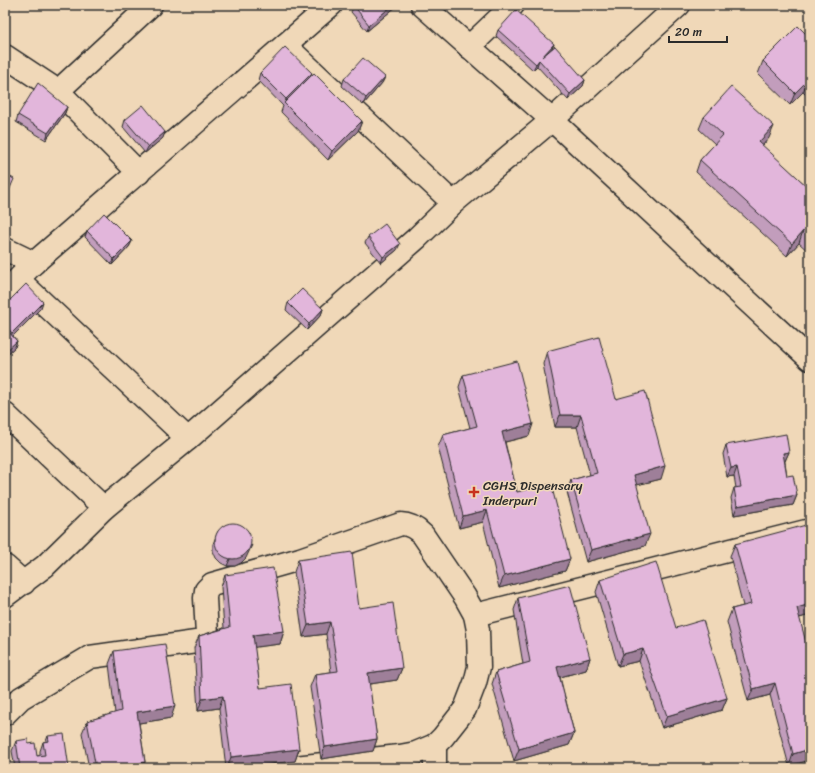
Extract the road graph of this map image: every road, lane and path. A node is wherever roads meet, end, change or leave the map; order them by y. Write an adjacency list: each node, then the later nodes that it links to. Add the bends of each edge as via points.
1 (151, 5): 9 (street)
2 (332, 5): 6 (street)
3 (422, 5): 7 (street)
4 (513, 5): 7 (street)
5 (678, 5): 10 (street)
6 (285, 45): 11 (street); 12 (street)
7 (469, 47): 10 (street)
8 (7, 59): 9 (street)
9 (58, 91): 11 (street)
10 (552, 120): 12 (street); 16 (street)
11 (139, 173): 14 (street)
12 (453, 203): 18 (street, via 417,238)
13 (5, 249): 14 (street)
14 (34, 263): 15 (street)
15 (12, 286): 18 (street)
16 (810, 359)
17 (5, 414): 19 (street)
18 (188, 439): 19 (street)
19 (104, 508): 22 (street)
20 (810, 530): 24 (street)
21 (5, 566): 22 (street)
22 (24, 583): 23 (street)
23 (5, 596)
24 (475, 615): 25 (street, via 423,535 417,529 401,524 300,559 212,584 206,590 207,635 204,641 90,657 21,698); 26 (street, via 479,667 475,683 465,709)
25 (5, 714)
26 (435, 745): 27 (street, via 400,756); 28 (street)
27 (285, 768)
28 (435, 768)

